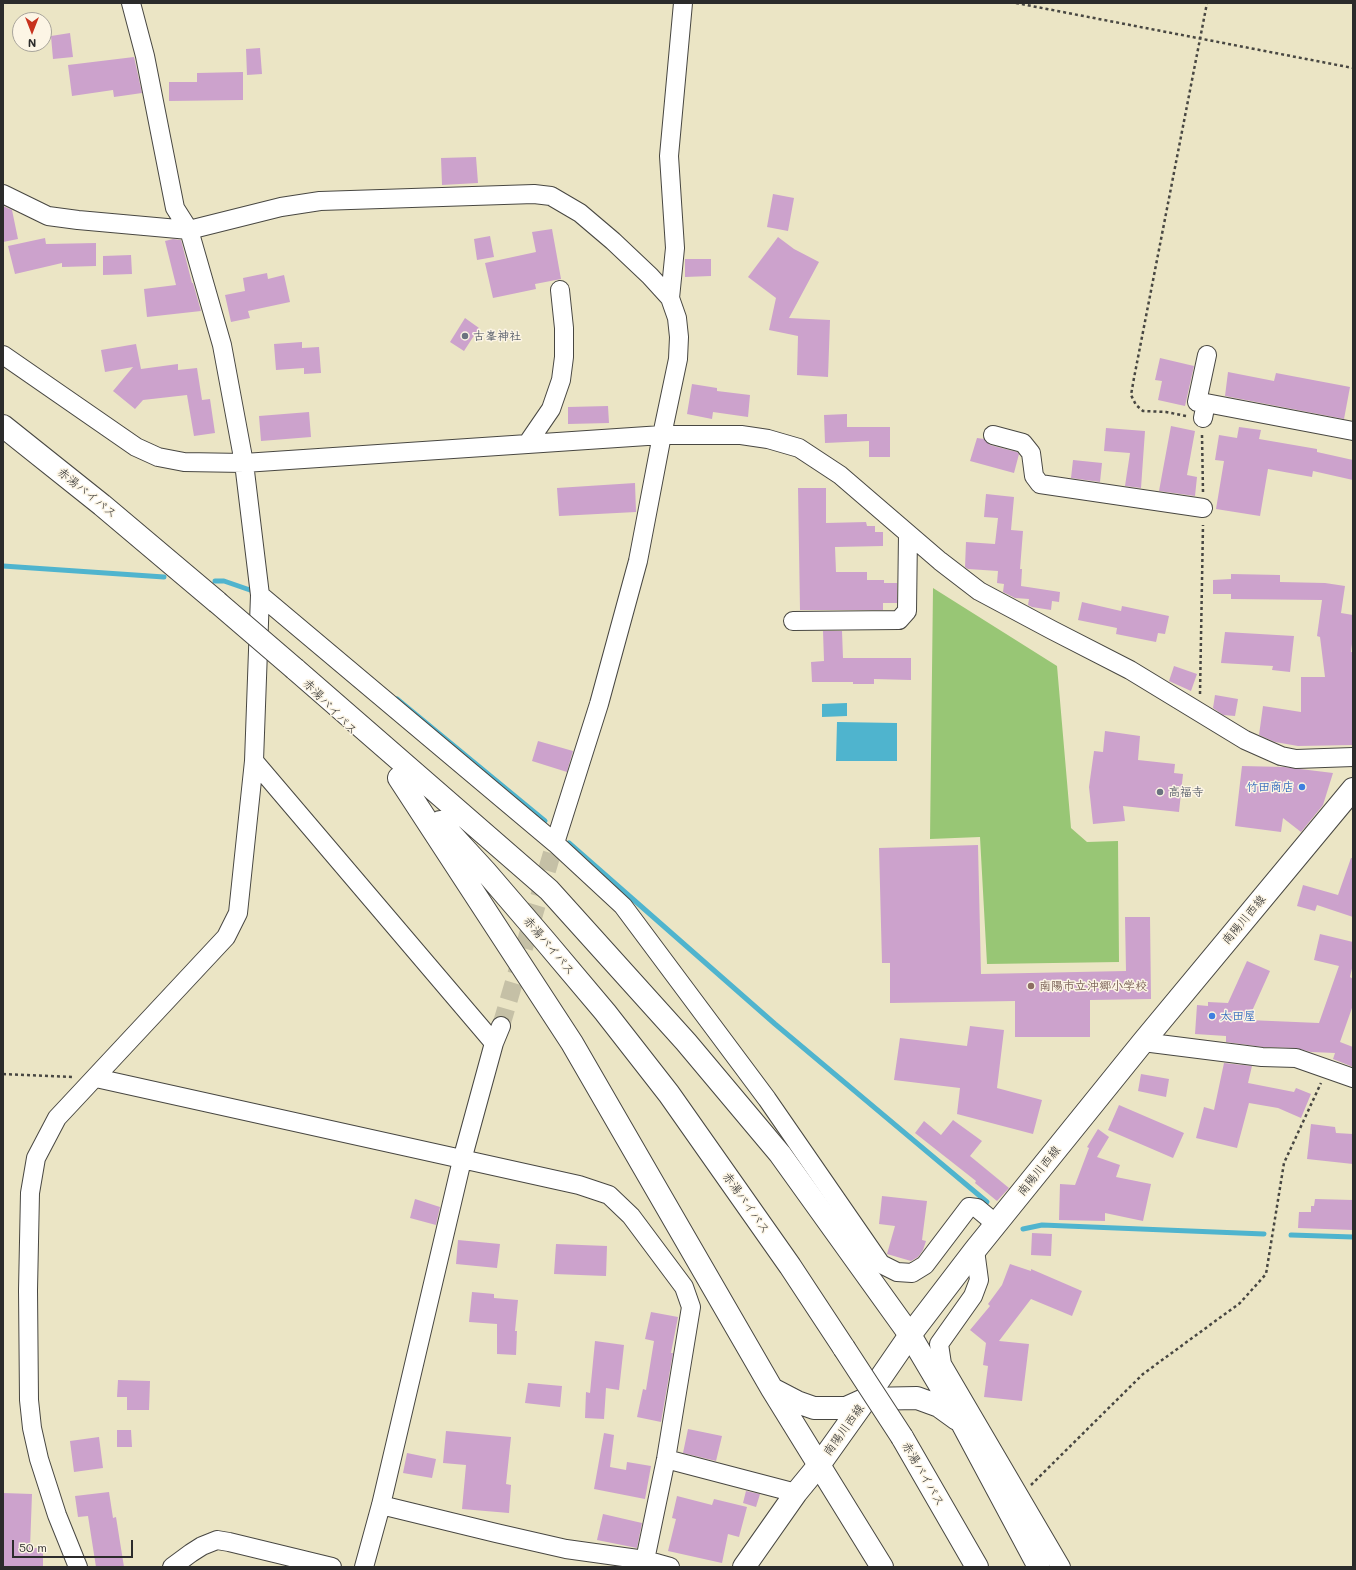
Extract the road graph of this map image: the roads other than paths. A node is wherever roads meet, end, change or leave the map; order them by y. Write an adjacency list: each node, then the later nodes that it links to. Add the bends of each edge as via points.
1 (131, 3): 4 (street, via 145,56 175,208)
2 (683, 3): 6 (street, via 669,156 675,248)
3 (3, 194): 4 (street, via 48,216)
4 (188, 230): 6 (street, via 281,207 320,201 534,194 551,196 597,227); 14 (street, via 222,346)
5 (560, 290): 13 (street, via 564,328 561,380 550,409)
6 (670, 298): 11 (street, via 677,318 678,359)
7 (3, 355): 14 (street, via 136,447 158,457 184,462)
8 (1207, 355): 10 (street, via 1197,402 1204,411)
9 (3, 426): 19 (main road, 赤湯バイパス, bridge, via 102,505)
10 (1353, 430)
11 (662, 435): 13 (street); 16 (street, via 741,435 768,439 799,448 840,474); 24 (street, via 638,561 599,704)
12 (993, 435): 15 (street, via 1023,443 1031,453 1034,476 1040,484)
13 (527, 444): 14 (street)
14 (244, 463): 17 (street)
15 (1203, 508)
16 (908, 534): 18 (street, via 907,611 899,620); 20 (street, via 979,591 1130,670 1245,740 1281,756 1296,759)
17 (260, 595): 21 (street); 24 (street)
18 (794, 621)
19 (295, 669): 22 (main road, 赤湯バイパス); 33 (main road, via 549,890 686,1042 780,1154)
20 (1353, 757)
21 (254, 760): 27 (street); 28 (street, via 238,913 226,937)
22 (399, 778): 34 (main road, via 572,1043); 49 (main road, 赤湯バイパス, bridge, via 546,942 669,1094 790,1266 902,1437)
23 (1353, 789): 26 (main road, 南陽川西線)
24 (555, 843): 31 (street, via 623,906 767,1099 881,1264 897,1272 912,1273 925,1265 969,1207 977,1208)
25 (501, 1026): 27 (street)
26 (1143, 1042): 29 (street, via 1262,1057 1296,1058); 31 (main road, 南陽川西線)
27 (494, 1043): 30 (street)
28 (96, 1078): 30 (street); 42 (street, via 57,1118 36,1158 30,1193 29,1400 41,1465 57,1515)
29 (1353, 1078)
30 (462, 1160): 37 (street, via 579,1185 609,1195 631,1216 684,1287 691,1307); 40 (street)
31 (996, 1224): 32 (main road, 南陽川西線)
32 (975, 1250): 33 (main road, 南陽川西線); 51 (street, via 979,1280 973,1296 939,1344 942,1364)
33 (910, 1335): 35 (main road, 南陽川西線); 36 (main road)
34 (772, 1389): 35 (main road, via 814,1408 846,1408); 38 (main road)
35 (866, 1399): 36 (main road, via 917,1398 940,1406); 38 (main road, 南陽川西線)
36 (961, 1421): 50 (main road)
37 (666, 1459): 39 (street); 41 (street)
38 (818, 1465): 39 (main road, 南陽川西線); 48 (main road)
39 (796, 1493): 47 (main road, 南陽川西線)
40 (381, 1505): 41 (street, via 496,1534); 45 (street)
41 (644, 1560): 46 (street)
42 (78, 1567)
43 (172, 1567): 44 (street, via 191,1552 216,1540)
44 (332, 1567)
45 (364, 1567)
46 (670, 1567)
47 (744, 1567)
48 (882, 1567)
49 (977, 1567)
50 (1039, 1567)
51 (1061, 1567)

